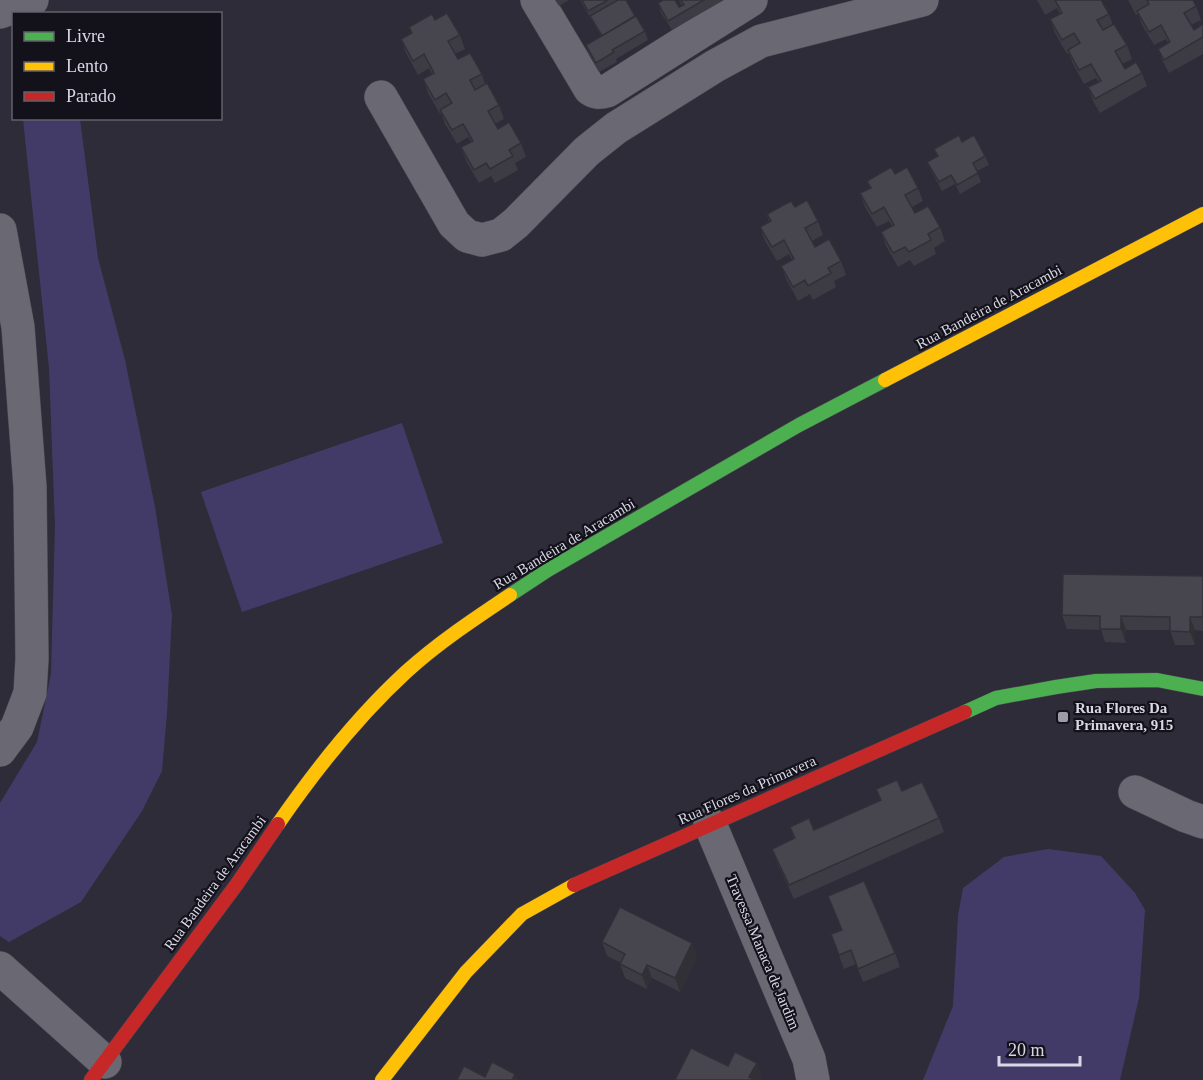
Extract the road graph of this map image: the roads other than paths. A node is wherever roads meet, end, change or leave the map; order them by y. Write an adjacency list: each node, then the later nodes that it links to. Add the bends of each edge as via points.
1 (32, 0): 5 (street)
2 (537, 0): 4 (street, via 590,89 596,92 606,91)
3 (922, 0): 6 (street)
4 (746, 4): 6 (street)
5 (0, 12)
6 (761, 41): 7 (street, via 616,128 587,151 516,223 501,235 482,240 467,236 454,224)
7 (381, 97)
8 (1203, 214): 16 (main road, Rua Bandeira de Aracambi, via 799,424 548,570 460,629 407,671 360,717 304,786 237,884)
9 (0, 230): 11 (street, via 18,327 30,487 32,659 30,693 17,727)
10 (1203, 689): 14 (main road, Rua Flores da Primavera, via 1160,680 1116,680 1050,686 996,698)
11 (0, 750)
12 (1135, 792): 13 (street)
13 (1203, 822)
14 (710, 824): 17 (main road, Rua Flores da Primavera, via 583,880 522,914 466,972); 18 (street, Travessa Manaca de Jardim, via 809,1059)
15 (0, 968): 16 (street)
16 (98, 1071)
17 (382, 1080)
18 (813, 1080)

